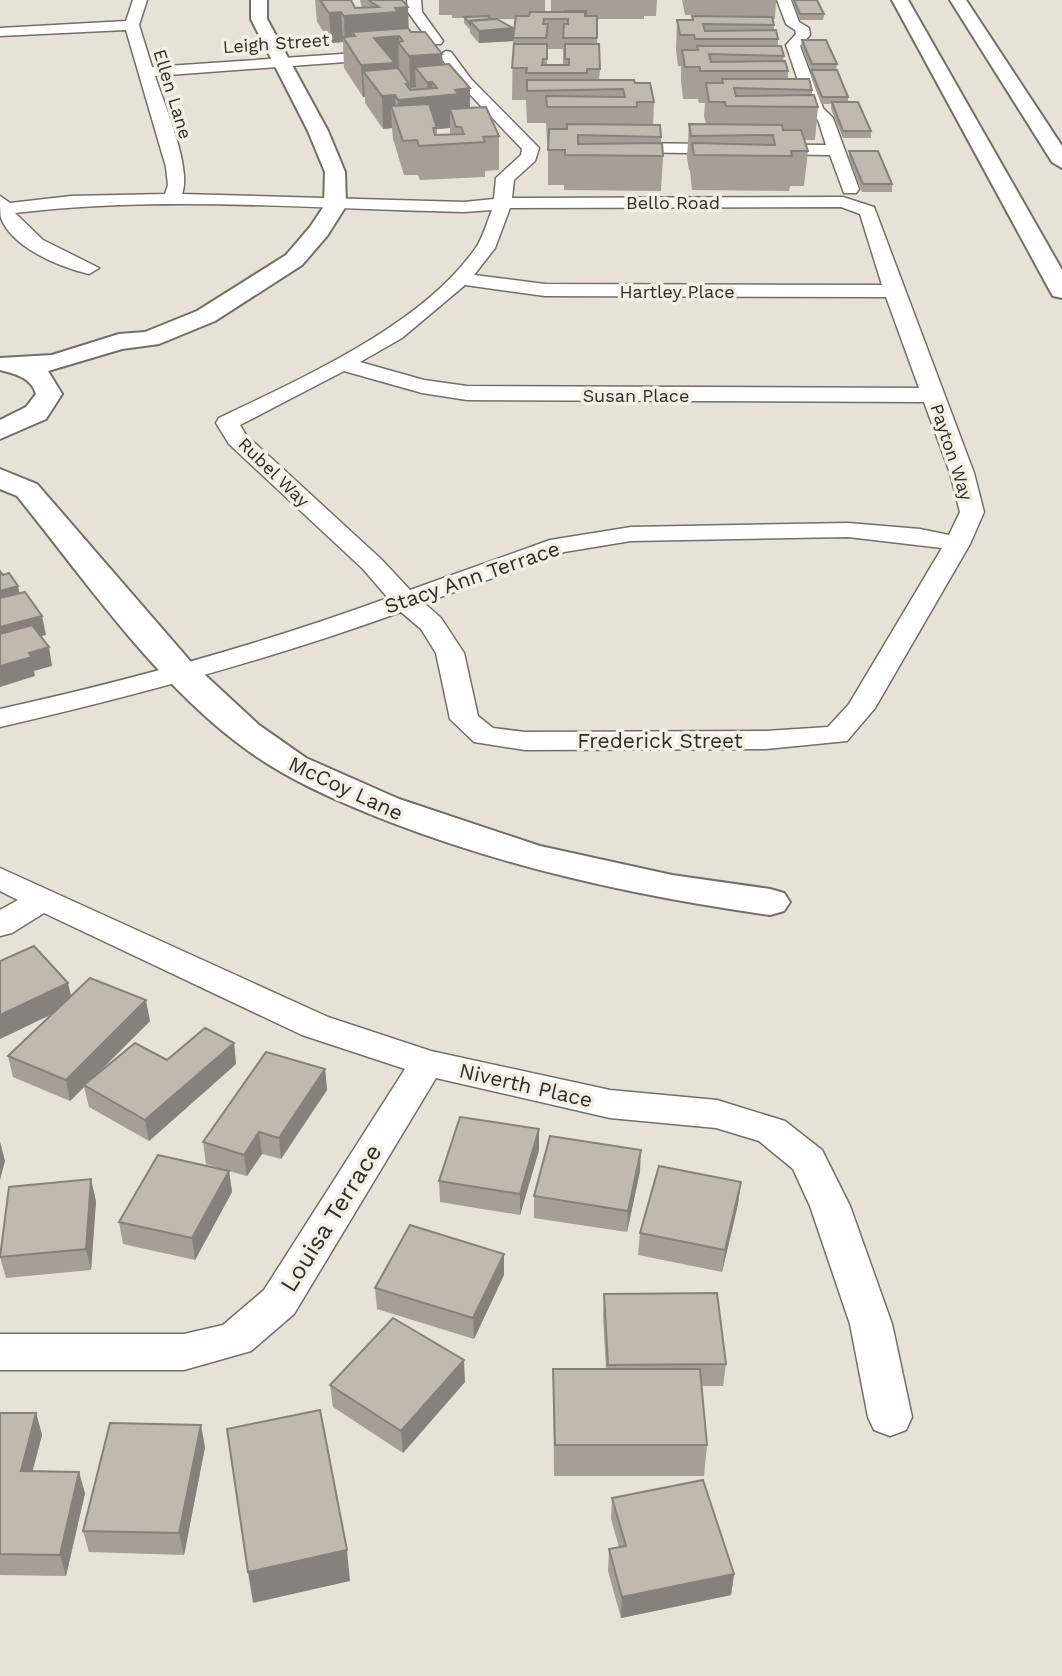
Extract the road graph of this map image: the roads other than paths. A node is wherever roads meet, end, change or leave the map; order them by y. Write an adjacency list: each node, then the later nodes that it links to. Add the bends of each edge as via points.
1 (140, 0): 7 (street)
2 (259, 0): 12 (main road, via 259,19)
3 (414, 0): 9 (street, via 415,12)
4 (784, 0): 15 (street, via 793,24 802,28 803,35 793,45 816,110 825,118)
5 (900, 0): 25 (main road)
6 (958, 0): 16 (main road)
7 (132, 24): 8 (street); 13 (street, Ellen Lane)
8 (0, 32)
9 (436, 41): 10 (street, via 458,47); 12 (street, Leigh Street)
10 (446, 55): 11 (street); 20 (street, Rubel Way, via 466,82 538,148 505,178)
11 (425, 56)
12 (280, 59): 13 (street, Leigh Street); 19 (main road, via 335,172)
13 (146, 69): 18 (street, Ellen Lane, via 175,167 177,185)
14 (600, 148): 15 (street)
15 (837, 150): 17 (street)
16 (1062, 162)
17 (847, 195): 20 (street, Bello Road); 24 (street, Payton Way, via 868,211)
18 (171, 201): 19 (street, Bello Road); 21 (street, Bello Road)
19 (335, 202): 20 (street, Bello Road, via 464,207); 26 (main road, via 319,231 294,260 206,316)
20 (503, 203): 23 (street, Rubel Way, via 486,248)
21 (2, 205): 22 (street, via 29,241)
22 (89, 268)
23 (461, 279): 24 (street, Hartley Place, via 545,290); 28 (street, Rubel Way, via 395,334)
24 (894, 291): 30 (street, Payton Way)
25 (1062, 291)
26 (150, 339): 27 (main road, via 119,342 55,362); 29 (main road, via 143,351)
27 (9, 364): 29 (main road, via 42,378)
28 (343, 364): 30 (street, Susan Place, via 467,393); 34 (street, Rubel Way, via 227,422 237,439 372,564)
29 (49, 394): 31 (main road, via 36,413)
30 (933, 395): 33 (street, Payton Way, via 972,512)
31 (11, 426): 32 (main road, McCoy Lane, via 19,445)
32 (14, 484): 35 (main road, McCoy Lane)
33 (957, 544): 34 (street, Stacy Ann Terrace, via 848,530 631,534 559,545); 37 (street, Payton Way, via 860,708)
34 (404, 600): 35 (street, Stacy Ann Terrace, via 345,623); 38 (street, Rubel Way, via 431,624 450,653 464,719)
35 (180, 671): 36 (street, Stacy Ann Terrace); 41 (main road, McCoy Lane, via 281,758 352,794 432,826 616,878)
36 (0, 718)
37 (837, 735): 38 (street, Frederick Street, via 766,740 525,741)
38 (484, 736)
39 (0, 877): 40 (street, Niverth Place)
40 (43, 899): 42 (street); 43 (street, Niverth Place, via 315,1026)
41 (770, 902)
42 (0, 925)
43 (427, 1063): 44 (street, Louisa Terrace, via 279,1302 236,1339 184,1352); 45 (street, Niverth Place, via 610,1104 717,1114 772,1132 808,1160 830,1206 871,1324)
44 (0, 1352)
45 (890, 1417)

